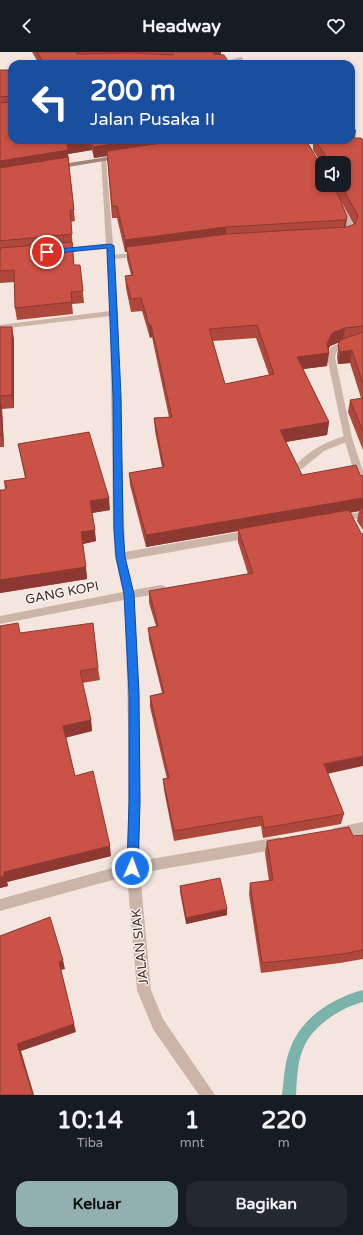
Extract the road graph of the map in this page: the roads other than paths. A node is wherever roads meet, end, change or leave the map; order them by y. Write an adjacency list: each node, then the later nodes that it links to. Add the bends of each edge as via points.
1 (125, 156): 2 (street)
2 (103, 159): 3 (street); 6 (street, JALAN SIAK)
3 (52, 168)
4 (333, 192): 5 (street, via 350,229 349,234)
5 (337, 236)
6 (111, 246): 7 (street); 9 (street, JALAN SIAK)
7 (55, 252)
8 (149, 252): 9 (street)
9 (111, 257): 10 (street, JALAN SIAK)
10 (114, 313): 11 (street); 21 (street, JALAN SIAK)
11 (0, 326)
12 (363, 341): 13 (street, via 334,349 331,357)
13 (348, 438): 14 (street, via 322,447 312,453); 15 (street)
14 (299, 467)
15 (363, 486)
16 (363, 515): 17 (street)
17 (349, 517): 18 (street); 19 (street)
18 (333, 520)
19 (356, 529)
20 (262, 532): 21 (street)
21 (120, 557): 23 (street, JALAN SIAK)
22 (174, 587): 23 (street, GANG KOPI)
23 (129, 594): 24 (street, GANG KOPI); 28 (street, JALAN SIAK, via 134,701 135,802)
24 (0, 620)
25 (363, 828): 26 (street)
26 (323, 835)
27 (294, 840): 28 (street)
28 (132, 868): 29 (street); 30 (street, JALAN SIAK, via 144,990 158,1024)
29 (0, 905)
30 (204, 1089)

